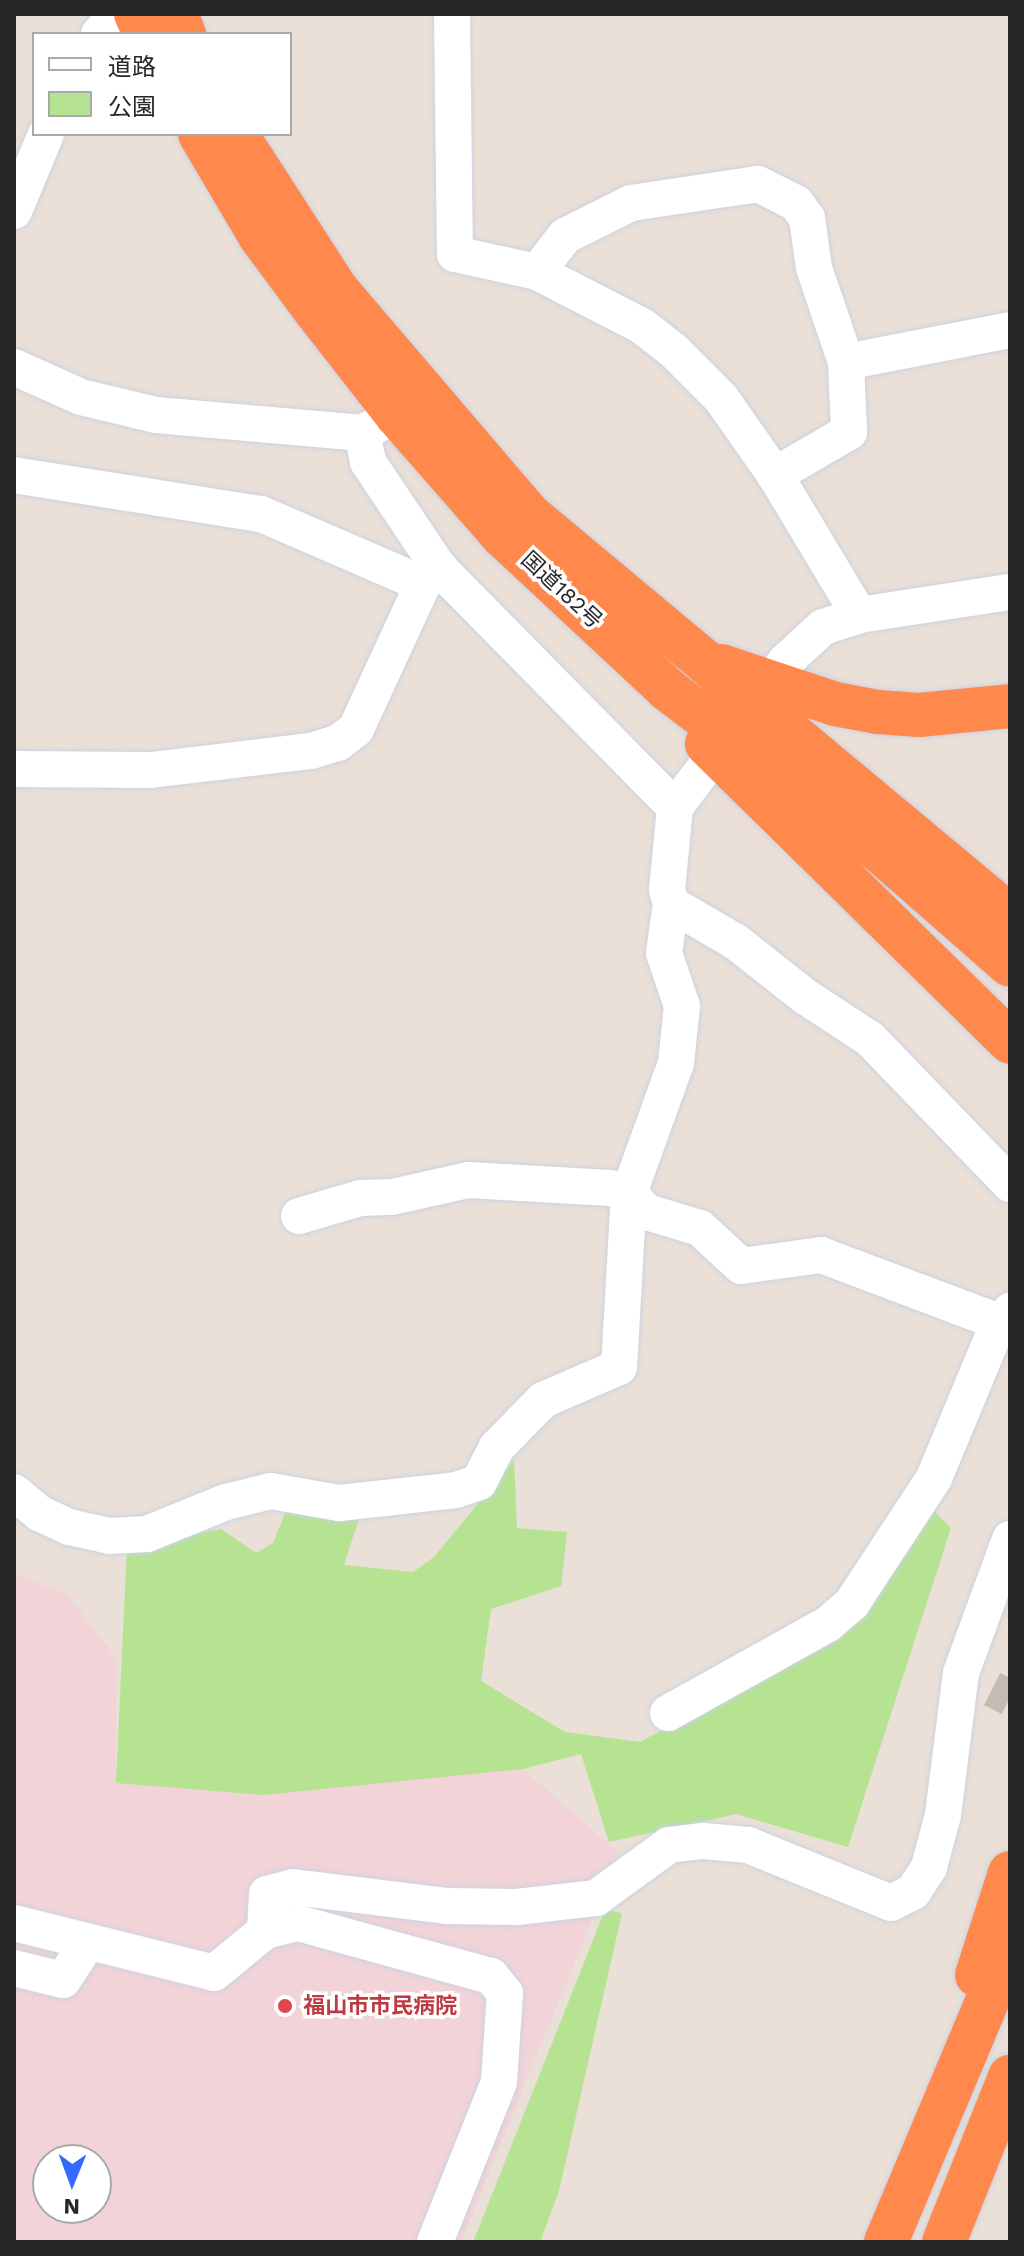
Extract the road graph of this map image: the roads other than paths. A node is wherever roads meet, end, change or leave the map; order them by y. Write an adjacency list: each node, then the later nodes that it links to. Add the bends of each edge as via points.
1 (117, 14): 3 (street)
2 (452, 14): 8 (street, via 455,254)
3 (101, 32)
4 (45, 136): 7 (street)
5 (201, 136): 12 (highway, 国道182号)
6 (237, 136): 19 (highway, 国道182号, via 337,290 528,514 704,660)
7 (14, 211)
8 (537, 272): 10 (street, via 565,236 631,203 758,184 796,203 807,218 814,268); 14 (street, via 642,326 674,351 721,398)
9 (1010, 330): 10 (street)
10 (846, 362): 14 (street, via 849,432)
11 (14, 367): 12 (street, via 81,397 156,415)
12 (380, 424): 15 (street, via 368,462); 19 (highway, 国道182号, via 667,689)
13 (14, 475): 15 (street, via 261,514)
14 (775, 475): 17 (street)
15 (431, 576): 20 (street, via 356,729 338,743 311,751 151,770); 21 (street)
16 (1010, 592): 17 (street)
17 (859, 615): 19 (street, via 823,627 802,641)
18 (1010, 706): 19 (highway, via 919,715 835,704)
19 (743, 719): 21 (street); 23 (highway, 国道182号); 24 (highway, 国道182号, via 881,852); 25 (highway)
20 (14, 769)
21 (675, 807): 22 (street, via 667,890)
22 (671, 904): 26 (street, via 736,942 870,1039); 27 (street, via 664,953 682,1006 676,1063)
23 (1010, 916)
24 (1010, 965)
25 (1010, 1042)
26 (1010, 1184)
27 (629, 1193): 28 (street, via 468,1180 392,1197 360,1198); 29 (street, via 647,1212 700,1228 741,1266 821,1255); 30 (street, via 619,1367 543,1400 497,1447 479,1482 456,1490 339,1503 271,1491 226,1502 147,1534 110,1536 69,1527 39,1513)
28 (299, 1216)
29 (1005, 1316): 32 (street, via 934,1478 852,1603 828,1624)
30 (14, 1492)
31 (1010, 1539): 35 (street, via 929,1867 913,1892 891,1903 748,1845 703,1841 669,1845 596,1898 517,1907 448,1906 293,1887 267,1894)
32 (668, 1713)
33 (1010, 1873): 39 (highway, via 975,1980)
34 (14, 1923): 36 (street)
35 (265, 1931): 36 (street, via 214,1973); 41 (street, via 298,1923 327,1928 491,1976 505,1993 499,2082)
36 (88, 1942): 38 (street, via 63,1980)
37 (1010, 1947): 39 (highway)
38 (14, 1968)
39 (949, 2090): 42 (highway)
40 (1008, 2090): 43 (highway)
41 (435, 2242)
42 (886, 2242)
43 (944, 2242)

